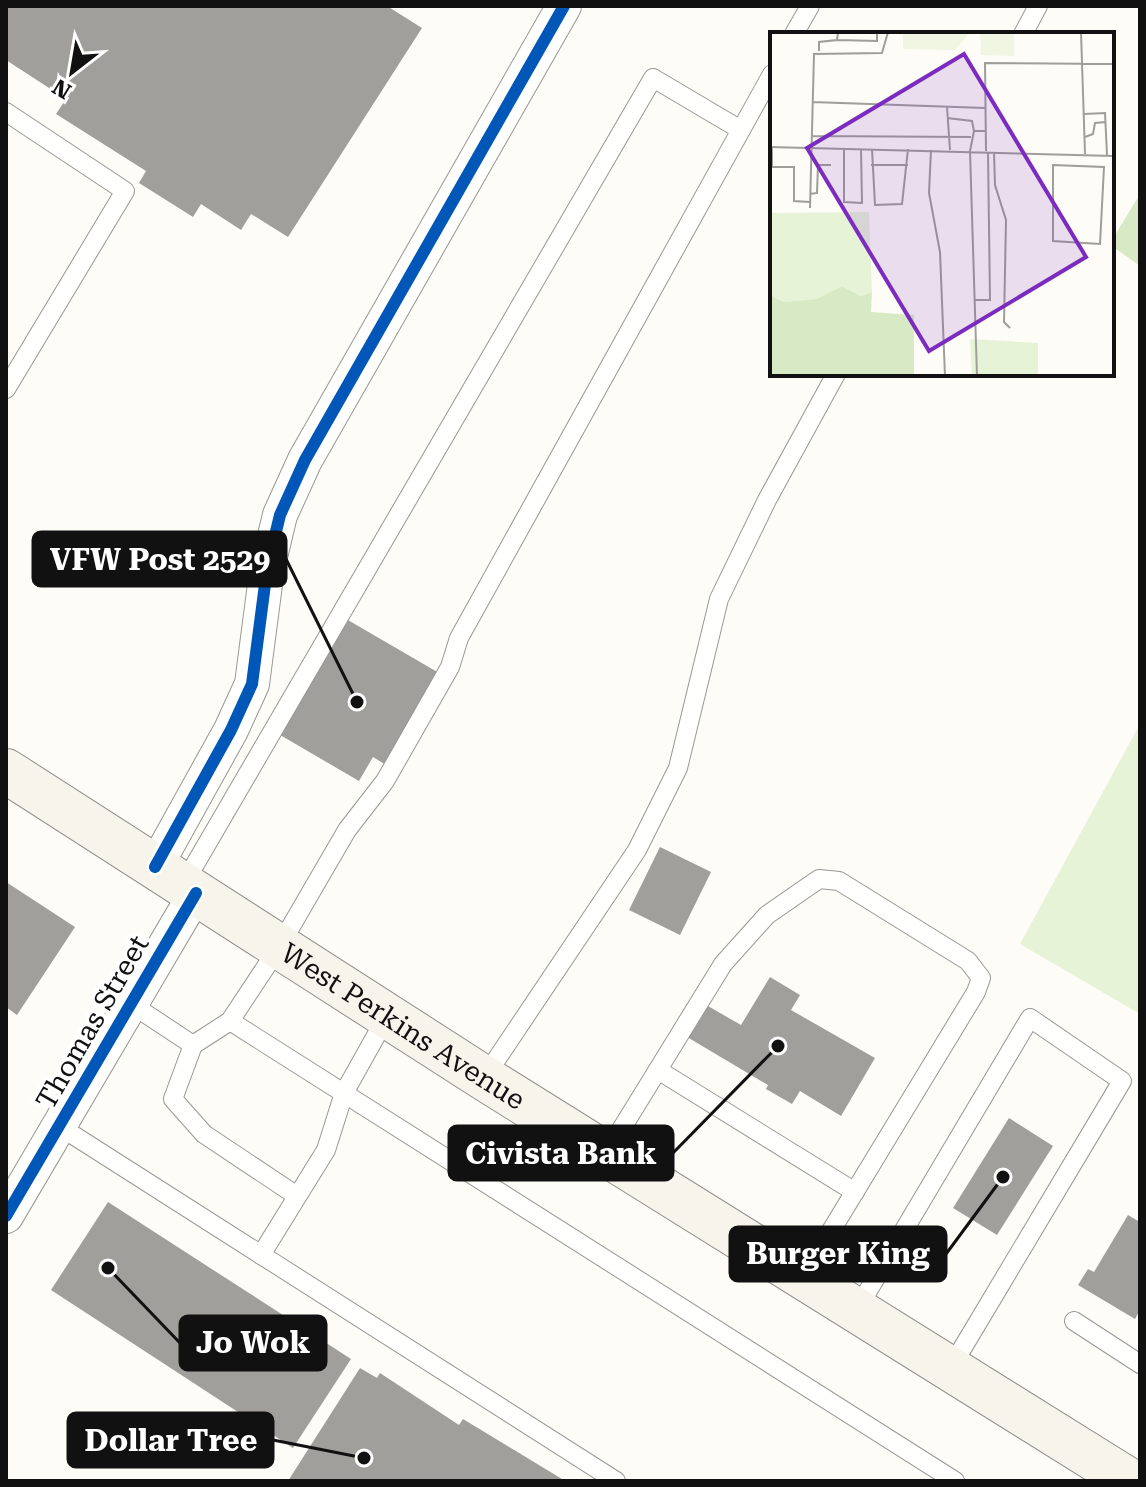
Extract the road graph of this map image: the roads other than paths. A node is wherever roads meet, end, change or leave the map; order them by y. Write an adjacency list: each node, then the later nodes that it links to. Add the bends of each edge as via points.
1 (564, 6): 12 (street, Thomas Street, via 305,460 280,515 252,684)
2 (810, 6): 4 (lane)
3 (1038, 6): 5 (lane)
4 (795, 32)
5 (1024, 32)
6 (770, 78): 8 (lane)
7 (6, 112): 10 (lane, via 125,191)
8 (741, 130): 12 (lane, via 653,78); 13 (lane, via 459,638 450,667)
9 (835, 376): 19 (lane, via 719,599 672,782 637,850)
10 (6, 389)
11 (6, 771): 12 (main road, West Perkins Avenue)
12 (178, 881): 13 (main road, West Perkins Avenue); 14 (street, Thomas Street)
13 (279, 947): 15 (main road, West Perkins Avenue); 16 (lane)
14 (131, 1004): 17 (lane); 21 (street, Thomas Street)
15 (387, 1016): 19 (main road, West Perkins Avenue); 20 (lane)
16 (230, 1021): 17 (lane); 20 (lane)
17 (193, 1045): 24 (lane, via 173,1099 204,1134)
18 (658, 1070): 22 (lane); 23 (lane); 23 (lane, via 723,964 767,915 819,879 839,881 968,961 981,978)
19 (484, 1078): 22 (main road, West Perkins Avenue)
20 (344, 1093): 24 (lane, via 326,1150); 34 (lane)
21 (59, 1126): 25 (street, Thomas Street); 26 (lane)
22 (606, 1154): 27 (main road, West Perkins Avenue)
23 (855, 1192): 27 (lane)
24 (297, 1196): 26 (lane)
25 (6, 1216)
26 (261, 1255): 33 (lane)
27 (803, 1277): 28 (main road, West Perkins Avenue)
28 (856, 1311): 31 (main road, West Perkins Avenue); 31 (lane, via 1030,1018 1122,1081)
29 (1074, 1321): 30 (lane)
30 (1140, 1364)
31 (950, 1369): 35 (main road, West Perkins Avenue)
32 (1140, 1461): 35 (street)
33 (616, 1481)
34 (955, 1481)
35 (1128, 1481)

